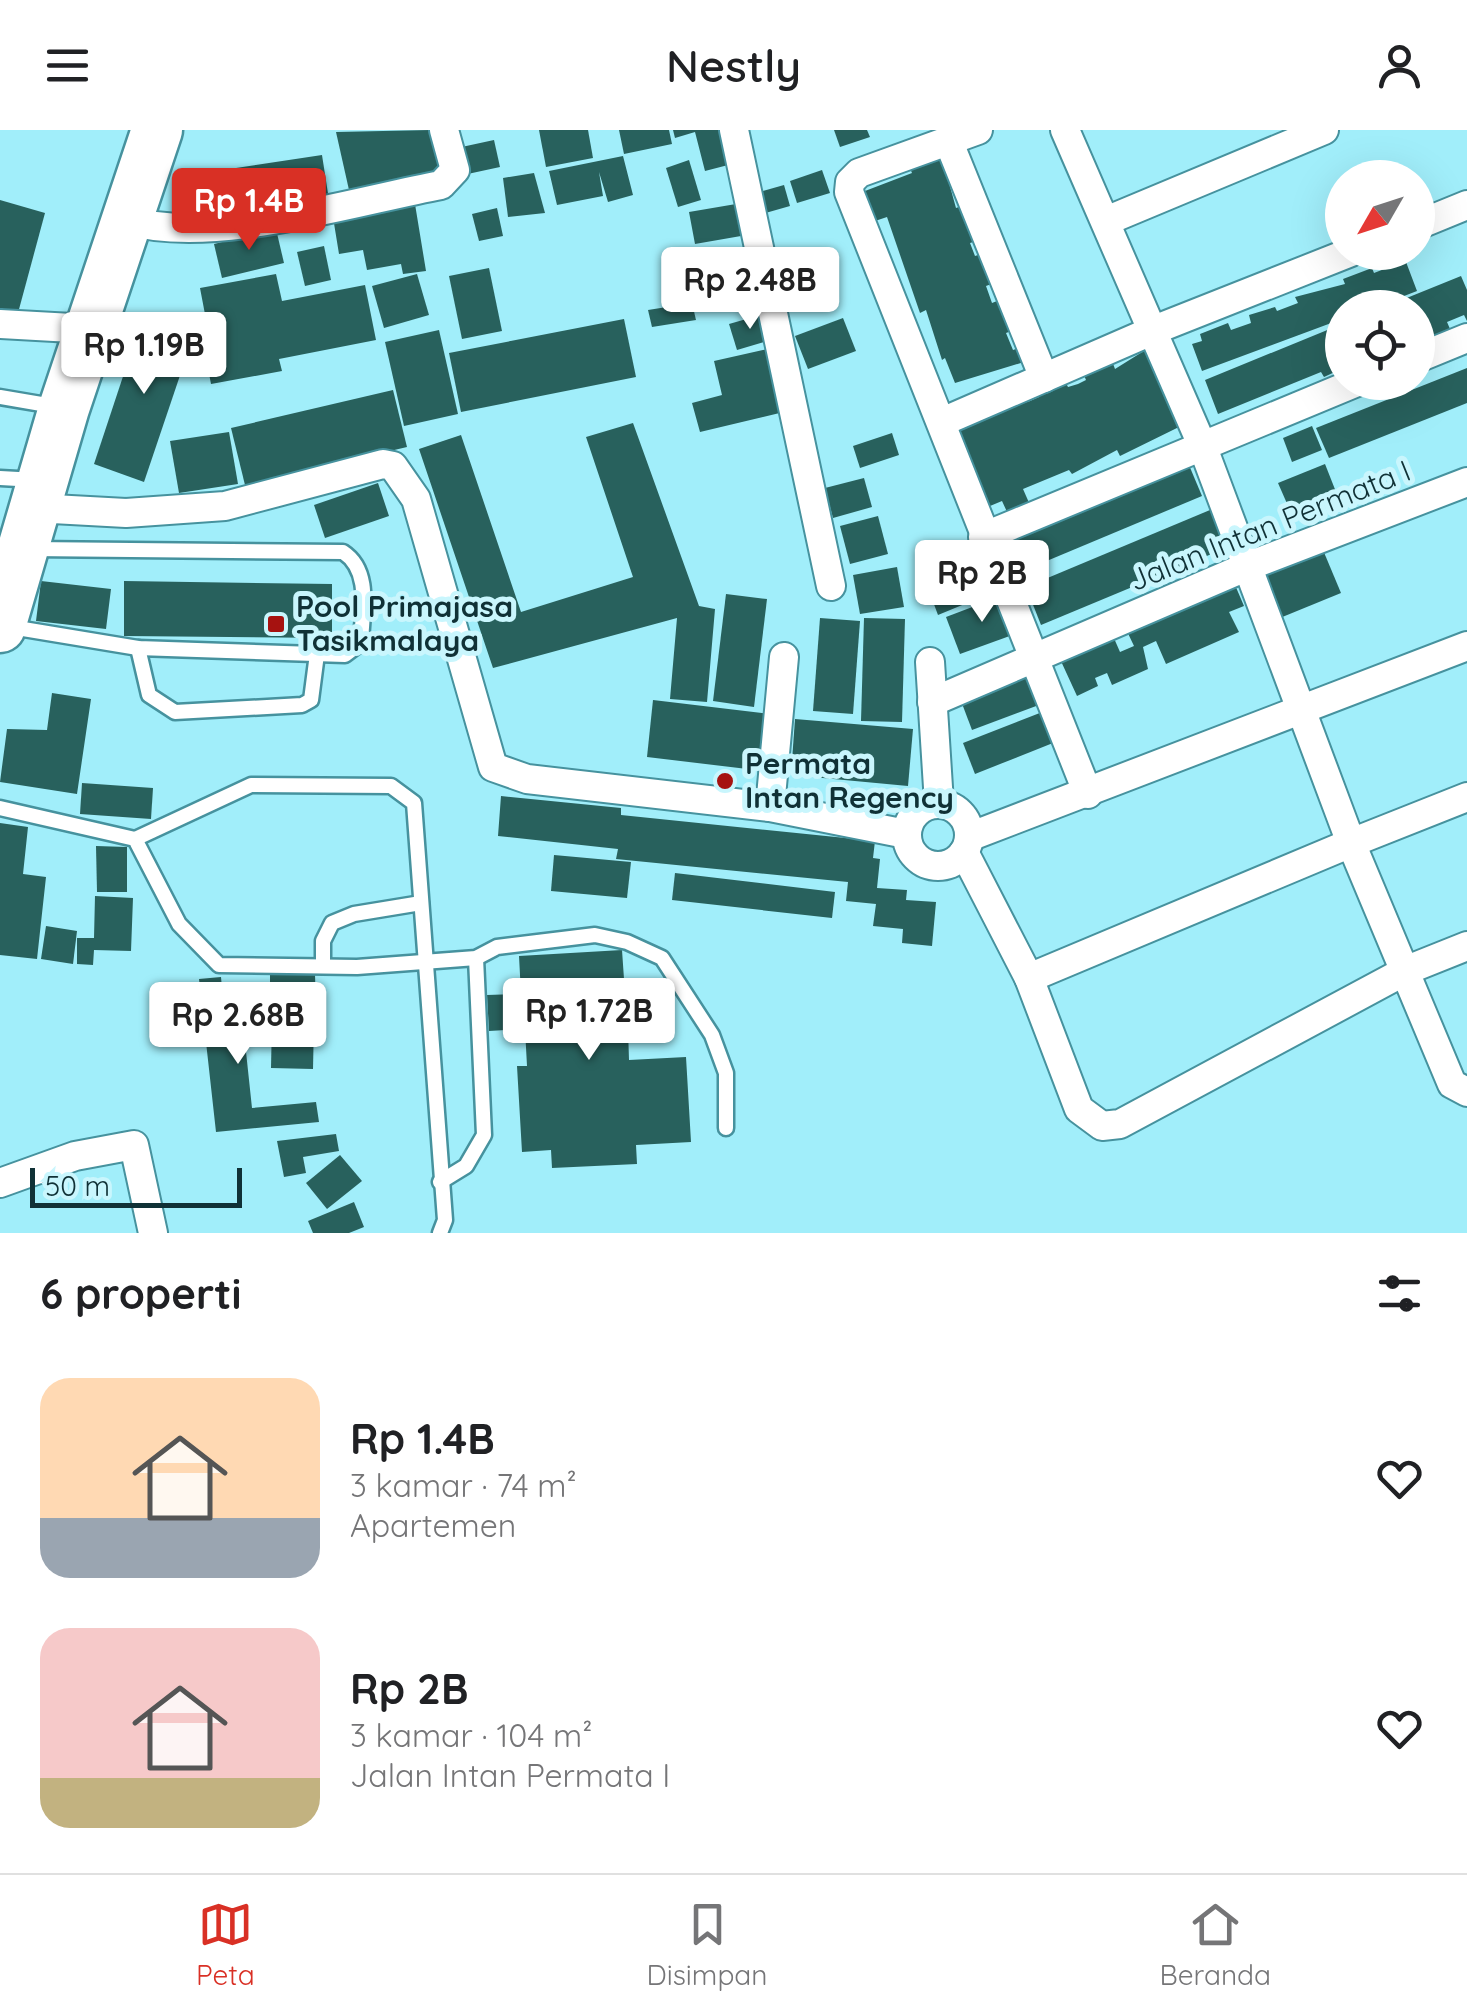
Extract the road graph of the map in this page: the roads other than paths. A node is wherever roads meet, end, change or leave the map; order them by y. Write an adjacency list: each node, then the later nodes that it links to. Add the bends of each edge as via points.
1 (157, 130): 10 (highway)
2 (444, 130): 10 (street, via 455,170 441,185 200,229 156,230)
3 (734, 130): 28 (street)
4 (978, 130): 7 (street)
5 (1065, 130): 11 (street)
6 (1324, 130): 11 (street)
7 (948, 140): 18 (street); 22 (street, via 875,165 850,182 849,192)
8 (1467, 205): 9 (street)
9 (1435, 218)
10 (126, 220): 14 (highway)
11 (1106, 222): 15 (street)
12 (1325, 262): 15 (street)
13 (0, 324): 14 (street)
14 (90, 329): 21 (highway)
15 (1154, 330): 18 (street); 23 (street)
16 (1467, 338): 17 (street)
17 (1435, 351)
18 (1044, 378): 22 (street)
19 (1325, 395): 23 (street)
20 (0, 397): 21 (lane)
21 (64, 408): 25 (highway)
22 (942, 422): 26 (street)
23 (1202, 446): 26 (street); 27 (street)
24 (1467, 482): 27 (street, Jalan Intan Permata I)
25 (25, 504): 29 (highway); 32 (lane, via 343,552 362,572 361,643 345,656); 42 (street, via 126,513 225,506 393,466 416,499 494,766 527,779)
26 (983, 537): 34 (street)
27 (1246, 566): 34 (street, Jalan Intan Permata I); 37 (street)
28 (831, 586)
29 (0, 626): 31 (lane)
30 (1467, 646): 37 (street)
31 (138, 648): 32 (lane); 32 (lane, via 149,695 175,712 302,705 315,690)
32 (317, 654)
33 (784, 657): 42 (street)
34 (1036, 658): 36 (street, Jalan Intan Permata I); 38 (street)
35 (930, 662): 36 (street)
36 (932, 702): 40 (street)
37 (1298, 708): 38 (street); 45 (street)
38 (1088, 794): 46 (street)
39 (1467, 798): 45 (street)
40 (940, 803): 43 (street, via 924,806); 46 (street, via 966,820)
41 (0, 808): 44 (lane)
42 (770, 808): 43 (street)
43 (906, 834): 46 (street, via 921,861 936,866 952,863)
44 (135, 840): 47 (lane, via 251,785 391,786 414,803); 51 (lane, via 180,924 219,965)
45 (1351, 843): 52 (street); 53 (street)
46 (967, 845): 53 (street)
47 (421, 903): 50 (lane); 51 (lane, via 332,923 323,941)
48 (1467, 946): 52 (street)
49 (476, 958): 50 (lane); 55 (lane, via 497,946 594,934 662,958 723,1060); 56 (lane, via 484,1135 466,1166)
50 (423, 962): 51 (lane); 56 (lane)
51 (323, 966)
52 (1407, 970): 53 (street, via 1120,1124 1102,1126 1079,1109); 54 (street, via 1452,1084)
53 (1029, 978)
54 (1462, 1091)
55 (726, 1128)
56 (440, 1182): 59 (lane)
57 (0, 1183): 58 (street, via 75,1156 134,1145)
58 (153, 1233)
59 (440, 1233)

